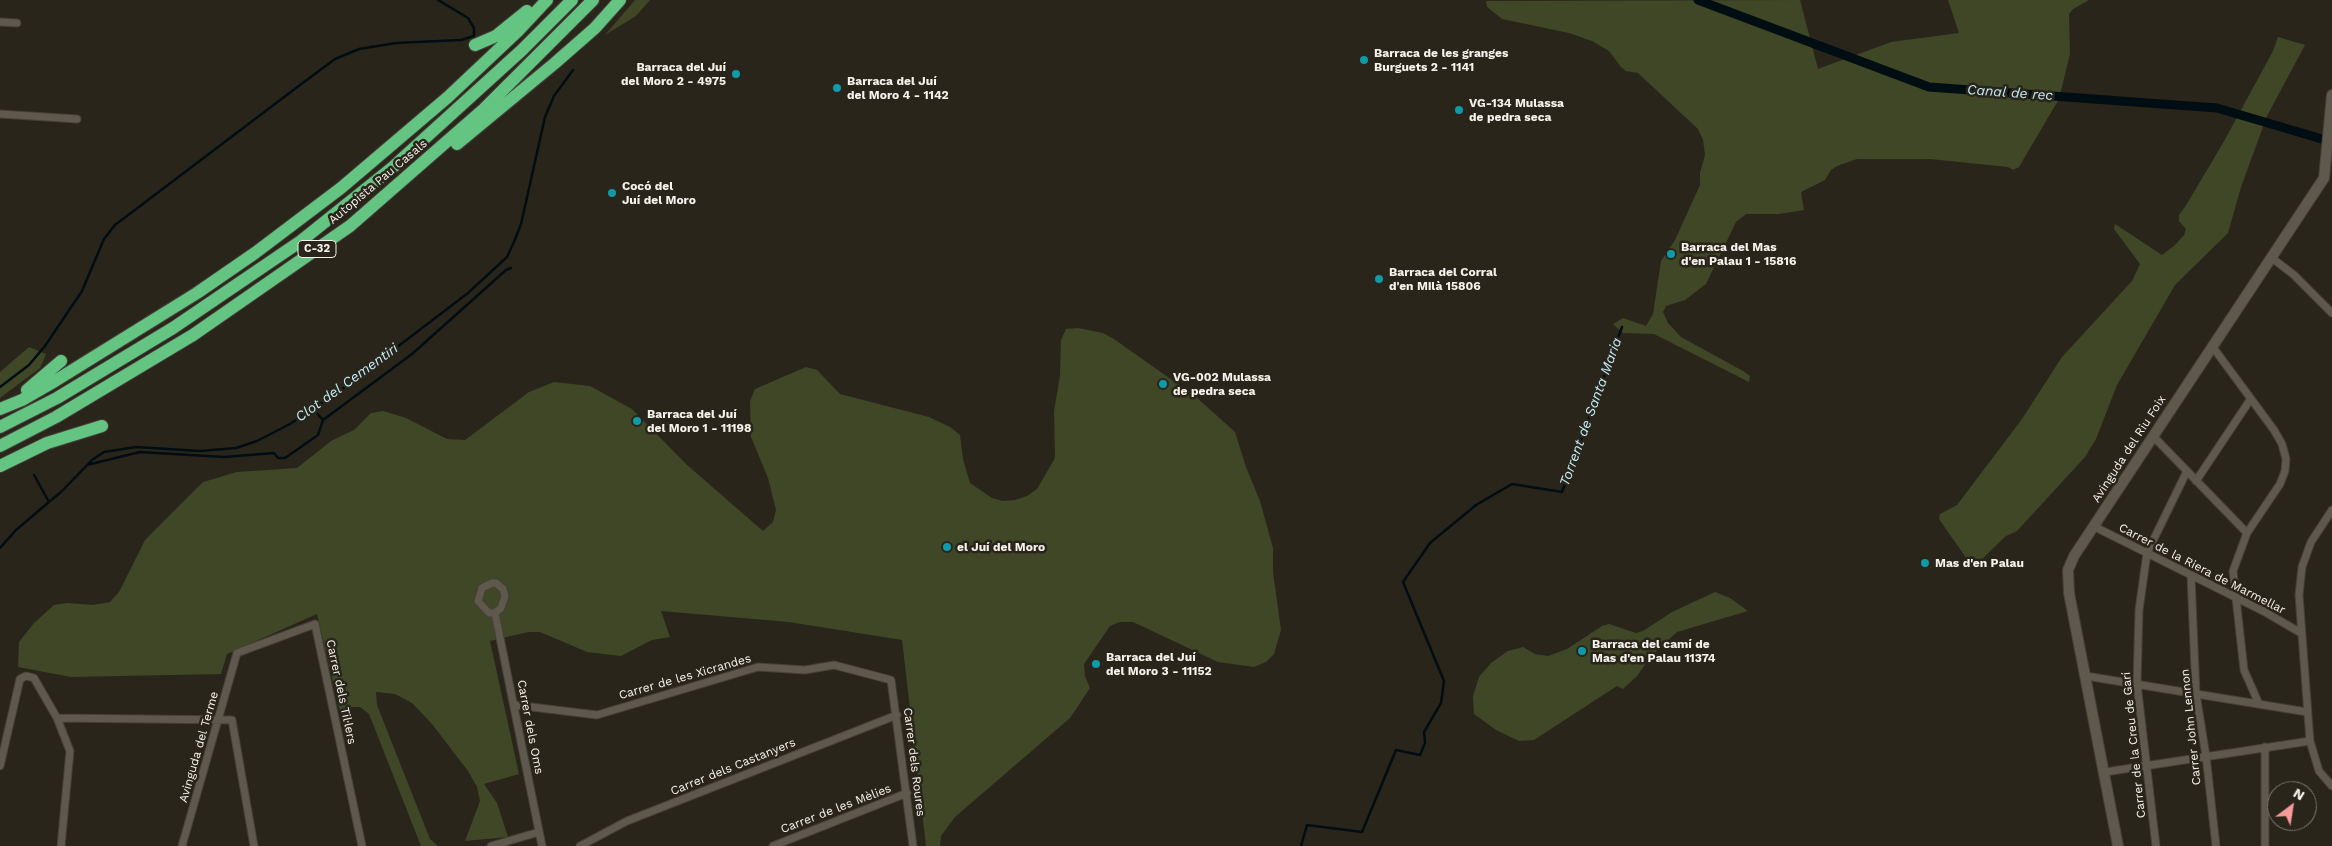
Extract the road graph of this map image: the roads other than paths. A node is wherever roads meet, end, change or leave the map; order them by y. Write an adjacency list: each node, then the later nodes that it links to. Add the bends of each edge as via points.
1 (540, 0): 8 (highway, via 496,36)
2 (547, 0): 19 (highway, via 448,97 341,188 271,241 189,298 22,400)
3 (572, 0): 21 (highway, Autopista Pau Casals / C-32, via 392,168 301,241 174,328 57,398)
4 (593, 0): 13 (highway, Autopista Pau Casals / C-32, via 484,109)
5 (620, 0): 13 (highway, via 595,28 534,81 438,159)
6 (0, 22): 7 (street)
7 (17, 23)
8 (475, 45)
9 (2332, 95): 12 (street, Avinguda del Riu Foix)
10 (0, 114): 11 (street)
11 (77, 119)
12 (2330, 136): 14 (street, Avinguda del Riu Foix, via 2324,178)
13 (417, 168): 23 (highway, Autopista Pau Casals / C-32, via 350,226 200,330 56,417)
14 (2272, 258): 15 (street); 16 (street, Avinguda del Riu Foix)
15 (2332, 313)
16 (2212, 346): 18 (street); 22 (street, Avinguda del Riu Foix)
17 (61, 360): 19 (highway)
18 (2250, 400): 26 (street); 29 (street, via 2282,444 2286,471)
19 (1, 408)
20 (102, 426): 24 (highway, via 47,443)
21 (0, 427)
22 (2153, 436): 25 (street); 28 (street, Avinguda del Riu Foix)
23 (0, 446)
24 (0, 466)
25 (2187, 471): 26 (street); 30 (street, Carrer de la Creu de Garí)
26 (2196, 481): 29 (street)
27 (2332, 510): 34 (street, via 2311,542 2302,567 2299,595)
28 (2093, 526): 30 (street, Carrer de la Riera de Marmellar); 36 (street, Avinguda del Riu Foix, via 2068,570 2069,593)
29 (2247, 533): 32 (street, via 2233,571)
30 (2147, 553): 31 (street, Carrer de la Riera de Marmellar); 38 (street, Carrer de la Creu de Garí, via 2138,610)
31 (2191, 576): 32 (street, Carrer de la Riera de Marmellar); 39 (street, Carrer John Lennon)
32 (2236, 598): 34 (street, Carrer de la Riera de Marmellar); 40 (street, via 2244,670)
33 (495, 613): 33 (street, via 501,608 505,596 503,589 492,583 482,588 478,601 489,613); 41 (street, Carrer dels Oms)
34 (2301, 633): 42 (street)
35 (237, 653): 45 (street, Avinguda del Terme); 58 (street, Carrer dels Til·lers, via 315,624)
36 (2086, 676): 38 (street); 51 (street, Avinguda del Riu Foix)
37 (891, 680): 41 (street, Carrer de les Xicrandes, via 834,665 805,670 758,667 597,715); 43 (street, Carrer dels Roures)
38 (2137, 684): 39 (street); 49 (street, Carrer de la Creu de Garí)
39 (2196, 694): 40 (street); 48 (street, Carrer John Lennon)
40 (2259, 704): 42 (street)
41 (515, 705): 54 (street, Carrer dels Oms)
42 (2307, 712): 46 (street)
43 (897, 715): 53 (street, Carrer dels Roures); 61 (street, Carrer dels Castanyers, via 627,821)
44 (57, 718): 45 (street); 50 (street, via 34,678 26,676 20,679); 55 (street, via 70,751)
45 (218, 722): 56 (street, Avinguda del Terme); 57 (street, via 232,720)
46 (2310, 741): 47 (street); 52 (street, via 2319,771)
47 (2265, 747): 48 (street); 67 (street)
48 (2206, 756): 49 (street); 66 (street, Carrer John Lennon)
49 (2147, 765): 51 (street); 65 (street, Carrer de la Creu de Garí)
50 (0, 766)
51 (2105, 772): 64 (street, Avinguda del Riu Foix)
52 (2332, 786)
53 (907, 793): 62 (street, Carrer de les Mèlies); 63 (street, Carrer dels Roures)
54 (539, 832): 59 (street); 60 (street, Carrer dels Oms)
55 (61, 846)
56 (182, 846)
57 (254, 846)
58 (362, 846)
59 (491, 846)
60 (542, 846)
61 (580, 846)
62 (773, 846)
63 (913, 846)
64 (2118, 846)
65 (2156, 846)
66 (2216, 846)
67 (2265, 846)

